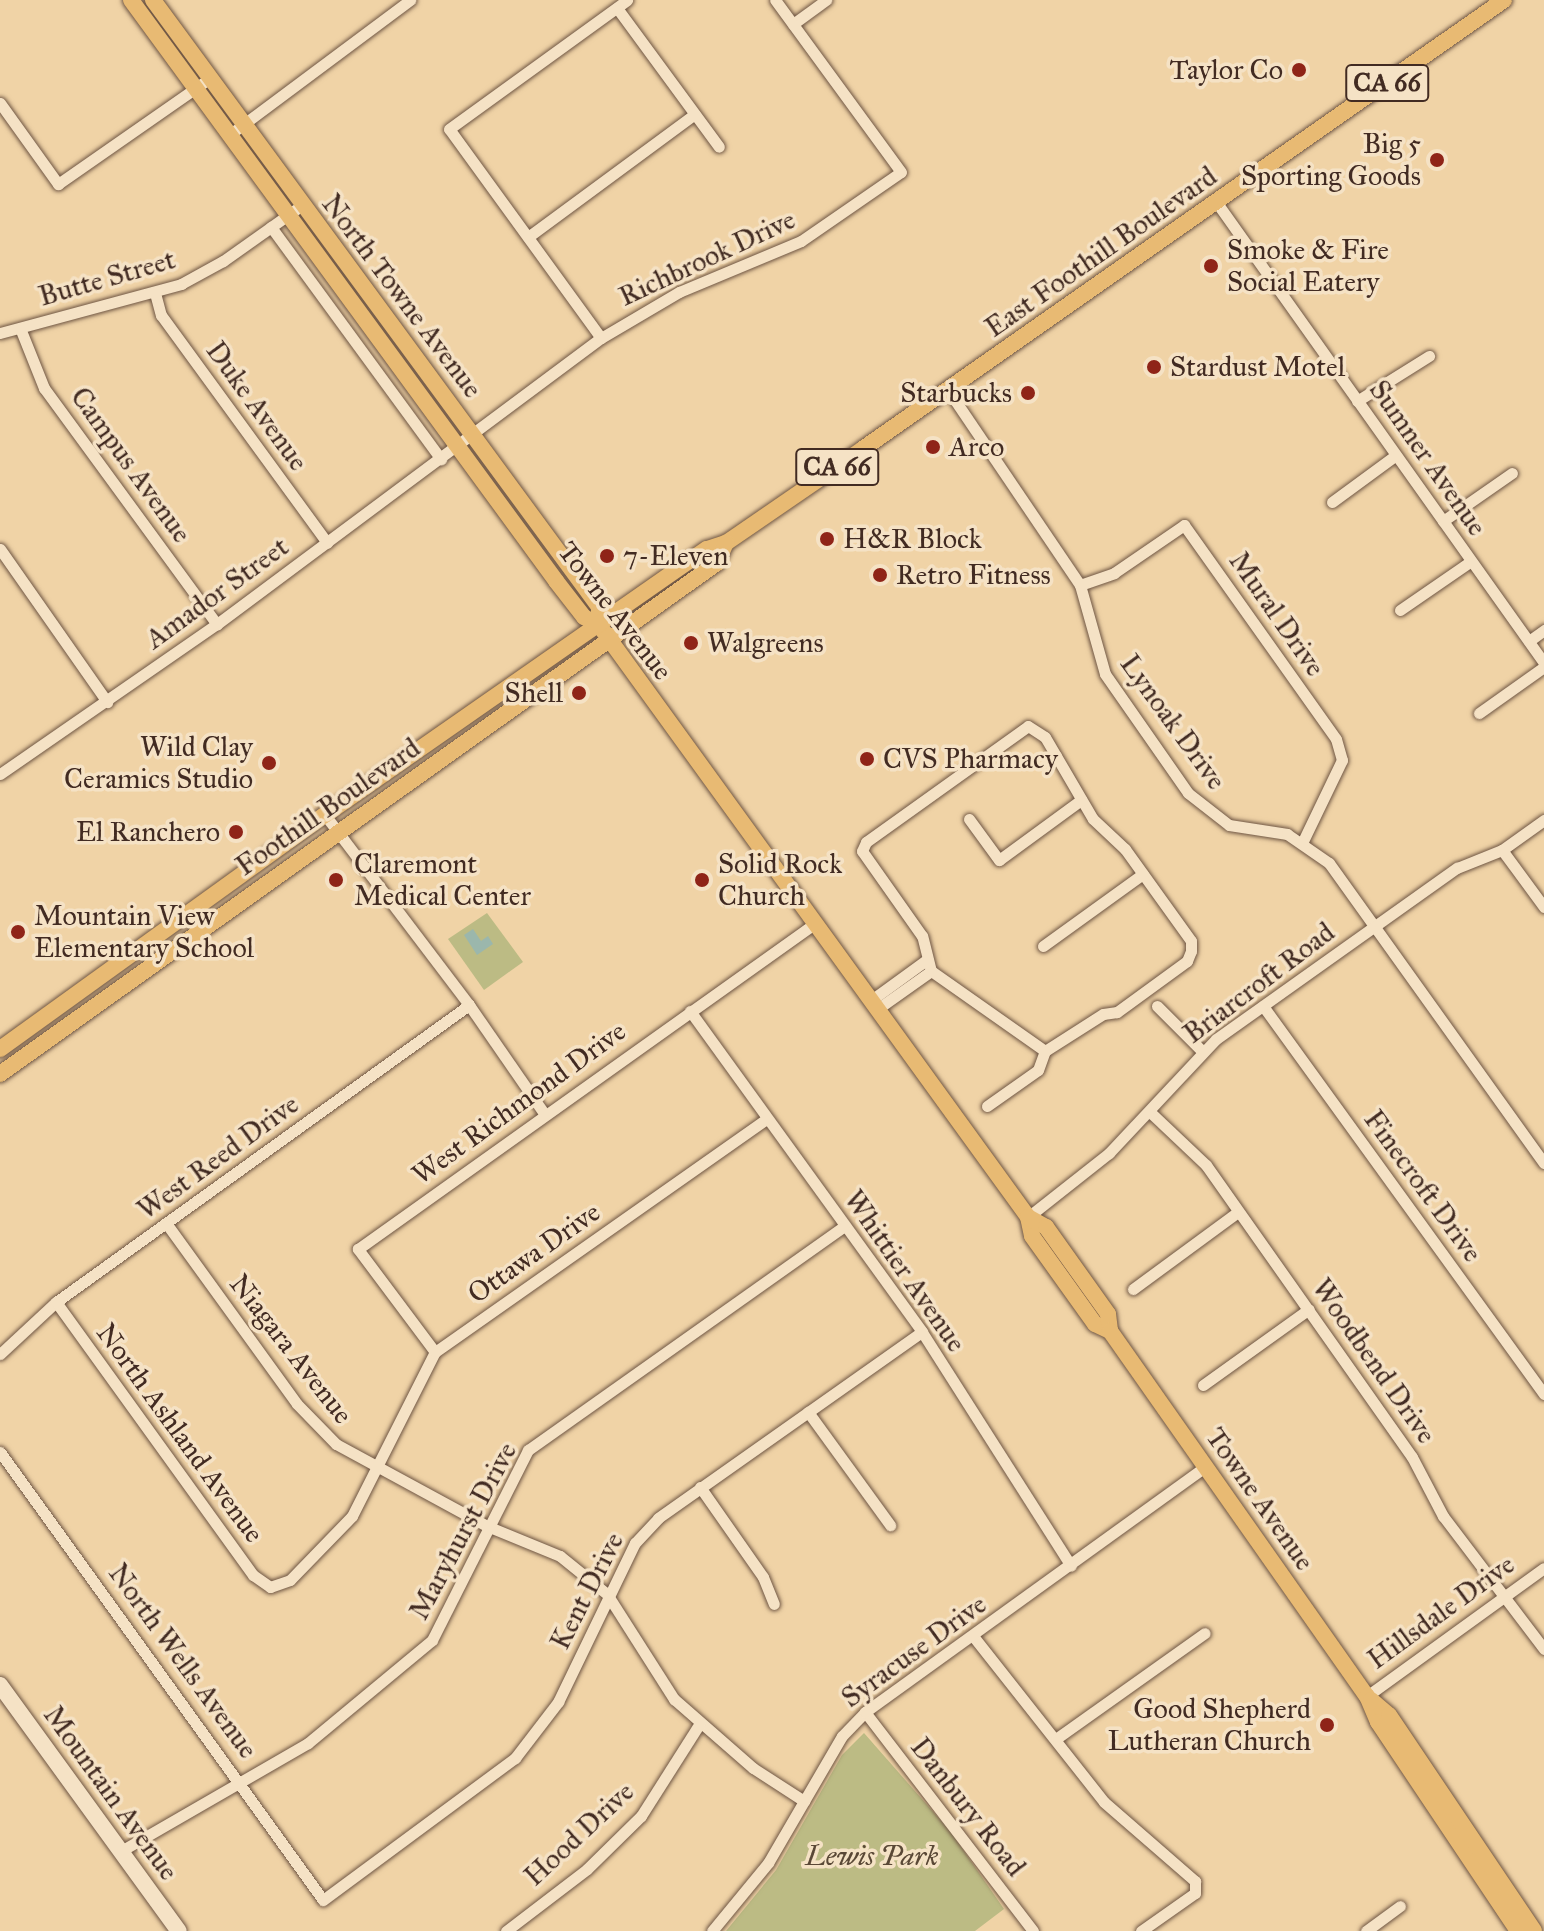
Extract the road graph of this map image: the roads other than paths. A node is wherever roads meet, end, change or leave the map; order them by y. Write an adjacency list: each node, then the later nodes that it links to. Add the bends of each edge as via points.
1 (131, 0): 9 (main road, Towne Avenue)
2 (153, 0): 9 (main road, North Towne Avenue)
3 (410, 0): 12 (street)
4 (775, 0): 8 (street)
5 (826, 0): 8 (street)
6 (1504, 0): 15 (main road, East Foothill Boulevard / CA 66)
7 (622, 4): 11 (street); 19 (street, via 449,129)
8 (793, 24): 23 (street, Richbrook Drive, via 901,172 801,241 679,292)
9 (203, 83): 10 (street, via 58,184); 12 (main road, North Towne Avenue); 13 (main road, Towne Avenue)
10 (0, 103)
11 (695, 114): 14 (street); 19 (street)
12 (243, 124): 13 (street); 16 (main road, North Towne Avenue)
13 (229, 135): 17 (main road, Towne Avenue)
14 (719, 147)
15 (1217, 203): 25 (main road, East Foothill Boulevard / CA 66); 26 (street, Sumner Avenue)
16 (302, 205): 17 (street, Butte Street); 27 (main road, North Towne Avenue)
17 (287, 215): 18 (street, Butte Street); 28 (main road, Towne Avenue)
18 (271, 227): 20 (street, Butte Street, via 211,268); 30 (street)
19 (528, 237): 23 (street)
20 (155, 293): 21 (street, Butte Street); 34 (street, Duke Avenue, via 161,315)
21 (20, 328): 22 (street, Butte Street); 39 (street, Campus Avenue, via 44,388)
22 (0, 333)
23 (601, 338): 27 (street, Richbrook Drive)
24 (1429, 356): 26 (street)
25 (948, 390): 37 (street, Lynoak Drive); 41 (main road, East Foothill Boulevard / CA 66, via 726,543 717,563)
26 (1357, 401): 29 (street, Sumner Avenue)
27 (471, 433): 28 (street, Richbrook Drive); 41 (main road, North Towne Avenue, via 599,607)
28 (457, 445): 30 (street, Amador Street); 41 (main road, Towne Avenue, via 584,617)
29 (1396, 455): 32 (street); 33 (street, Sumner Avenue)
30 (441, 459): 34 (street, Amador Street)
31 (1512, 473): 33 (street)
32 (1332, 502)
33 (1443, 521): 36 (street, Sumner Avenue)
34 (327, 543): 39 (street, Amador Street)
35 (0, 549): 44 (street)
36 (1471, 561): 38 (street); 42 (street, Sumner Avenue)
37 (1080, 585): 52 (street, Lynoak Drive, via 1105,674 1200,806 1229,825); 52 (street, Mural Drive, via 1114,573 1184,525 1336,739 1342,760)
38 (1400, 610)
39 (217, 624): 44 (street, Amador Street)
40 (1544, 630): 42 (street)
41 (604, 632): 48 (main road, Foothill Boulevard); 51 (main road, Foothill Boulevard); 56 (main road, Towne Avenue)
42 (1529, 641): 43 (street, Sumner Avenue)
43 (1544, 665): 45 (street)
44 (107, 702): 46 (street, Amador Street)
45 (1479, 713)
46 (1, 775)
47 (1081, 800): 49 (street, via 999,860); 54 (street); 59 (street, via 1045,737 1028,726 866,842 862,851 922,936)
48 (325, 815): 51 (street); 65 (main road, Foothill Boulevard)
49 (969, 819)
50 (1544, 820): 53 (street, Briarcroft Road)
51 (336, 832): 60 (street); 68 (main road, Foothill Boulevard)
52 (1303, 841): 57 (street, via 1329,863)
53 (1502, 850): 55 (street); 57 (street, Briarcroft Road, via 1457,868)
54 (1143, 874): 58 (street); 66 (street, via 1191,941 1187,961 1117,1012 1103,1014)
55 (1544, 907)
56 (814, 924): 61 (main road, Towne Avenue); 64 (street, West Richmond Drive)
57 (1375, 926): 63 (street, Briarcroft Road); 73 (street)
58 (1043, 946)
59 (928, 966): 61 (street); 66 (street)
60 (469, 1005): 70 (street); 76 (street, West Reed Drive)
61 (873, 1006): 75 (main road, Towne Avenue)
62 (1157, 1006): 67 (street)
63 (1263, 1006): 67 (street, Briarcroft Road); 85 (street, Finecroft Drive)
64 (690, 1011): 70 (street, West Richmond Drive); 72 (street, Whittier Avenue)
65 (0, 1049)
66 (1045, 1051): 69 (street, via 1038,1070)
67 (1202, 1051): 71 (street, Briarcroft Road)
68 (0, 1074)
69 (987, 1106)
70 (543, 1112): 82 (street, West Richmond Drive, via 358,1249)
71 (1150, 1112): 74 (street, Woodbend Drive, via 1206,1165); 75 (street, Briarcroft Road, via 1095,1166)
72 (766, 1119): 77 (street, Whittier Avenue); 82 (street, Ottawa Drive)
73 (1544, 1163)
74 (1238, 1212): 78 (street); 80 (street, Woodbend Drive)
75 (1028, 1217): 88 (main road, Towne Avenue, via 1032,1236 1095,1324 1110,1331)
76 (166, 1223): 79 (street, West Reed Drive); 89 (street, Niagara Avenue, via 313,1423)
77 (844, 1226): 81 (street, Whittier Avenue); 92 (street, Maryhurst Drive, via 528,1450)
78 (1133, 1289)
79 (56, 1302): 83 (street, West Reed Drive); 95 (street, North Ashland Avenue, via 253,1575)
80 (1309, 1309): 84 (street); 97 (street, Woodbend Drive, via 1412,1457 1443,1516)
81 (922, 1332): 86 (street, Kent Drive); 93 (street, Whittier Avenue)
82 (435, 1352): 89 (street, Ottawa Drive)
83 (0, 1354)
84 (1203, 1385)
85 (1544, 1394)
86 (808, 1412): 90 (street, Kent Drive); 91 (street)
87 (0, 1452): 108 (street, North Wells Avenue)
88 (1205, 1467): 93 (street, Syracuse Drive); 103 (main road, Towne Avenue)
89 (376, 1468): 92 (street, Niagara Avenue); 95 (street, Ottawa Drive, via 352,1516 324,1550 290,1580)
90 (700, 1487): 96 (street, Kent Drive, via 635,1543); 98 (street, via 763,1577)
91 (890, 1525)
92 (487, 1526): 96 (street, Niagara Avenue, via 560,1556); 108 (street, Maryhurst Drive, via 432,1640 308,1743)
93 (1071, 1566): 100 (street, Syracuse Drive)
94 (1544, 1568): 97 (street, Hillsdale Drive)
95 (270, 1587)
96 (607, 1594): 105 (street, Niagara Avenue, via 674,1699); 111 (street, Kent Drive, via 558,1702 515,1758)
97 (1503, 1597): 101 (street, Woodbend Drive); 103 (street, Hillsdale Drive)
98 (774, 1604)
99 (1205, 1633): 106 (street)
100 (973, 1636): 104 (street, Syracuse Drive); 106 (street)
101 (1544, 1649)
102 (0, 1685): 110 (main road, Mountain Avenue)
103 (1367, 1696): 107 (main road, Towne Avenue)
104 (865, 1712): 109 (street, Syracuse Drive, via 842,1736); 116 (street, Danbury Road)
105 (700, 1723): 109 (street, Niagara Avenue); 113 (street, Hood Drive, via 641,1816 587,1869)
106 (1057, 1738): 117 (street, via 1104,1802 1188,1871 1195,1893)
107 (1414, 1764): 119 (main road, Towne Avenue); 120 (main road, Towne Avenue)
108 (239, 1779): 110 (street, Maryhurst Drive); 111 (street, North Wells Avenue)
109 (804, 1801): 115 (street, Syracuse Drive, via 768,1863)
110 (121, 1851): 114 (main road, Mountain Avenue)
111 (323, 1900)
112 (1400, 1906): 118 (street)
113 (509, 1930)
114 (179, 1931)
115 (712, 1931)
116 (1033, 1931)
117 (1141, 1931)
118 (1366, 1931)
119 (1518, 1931)
120 (1534, 1931)

